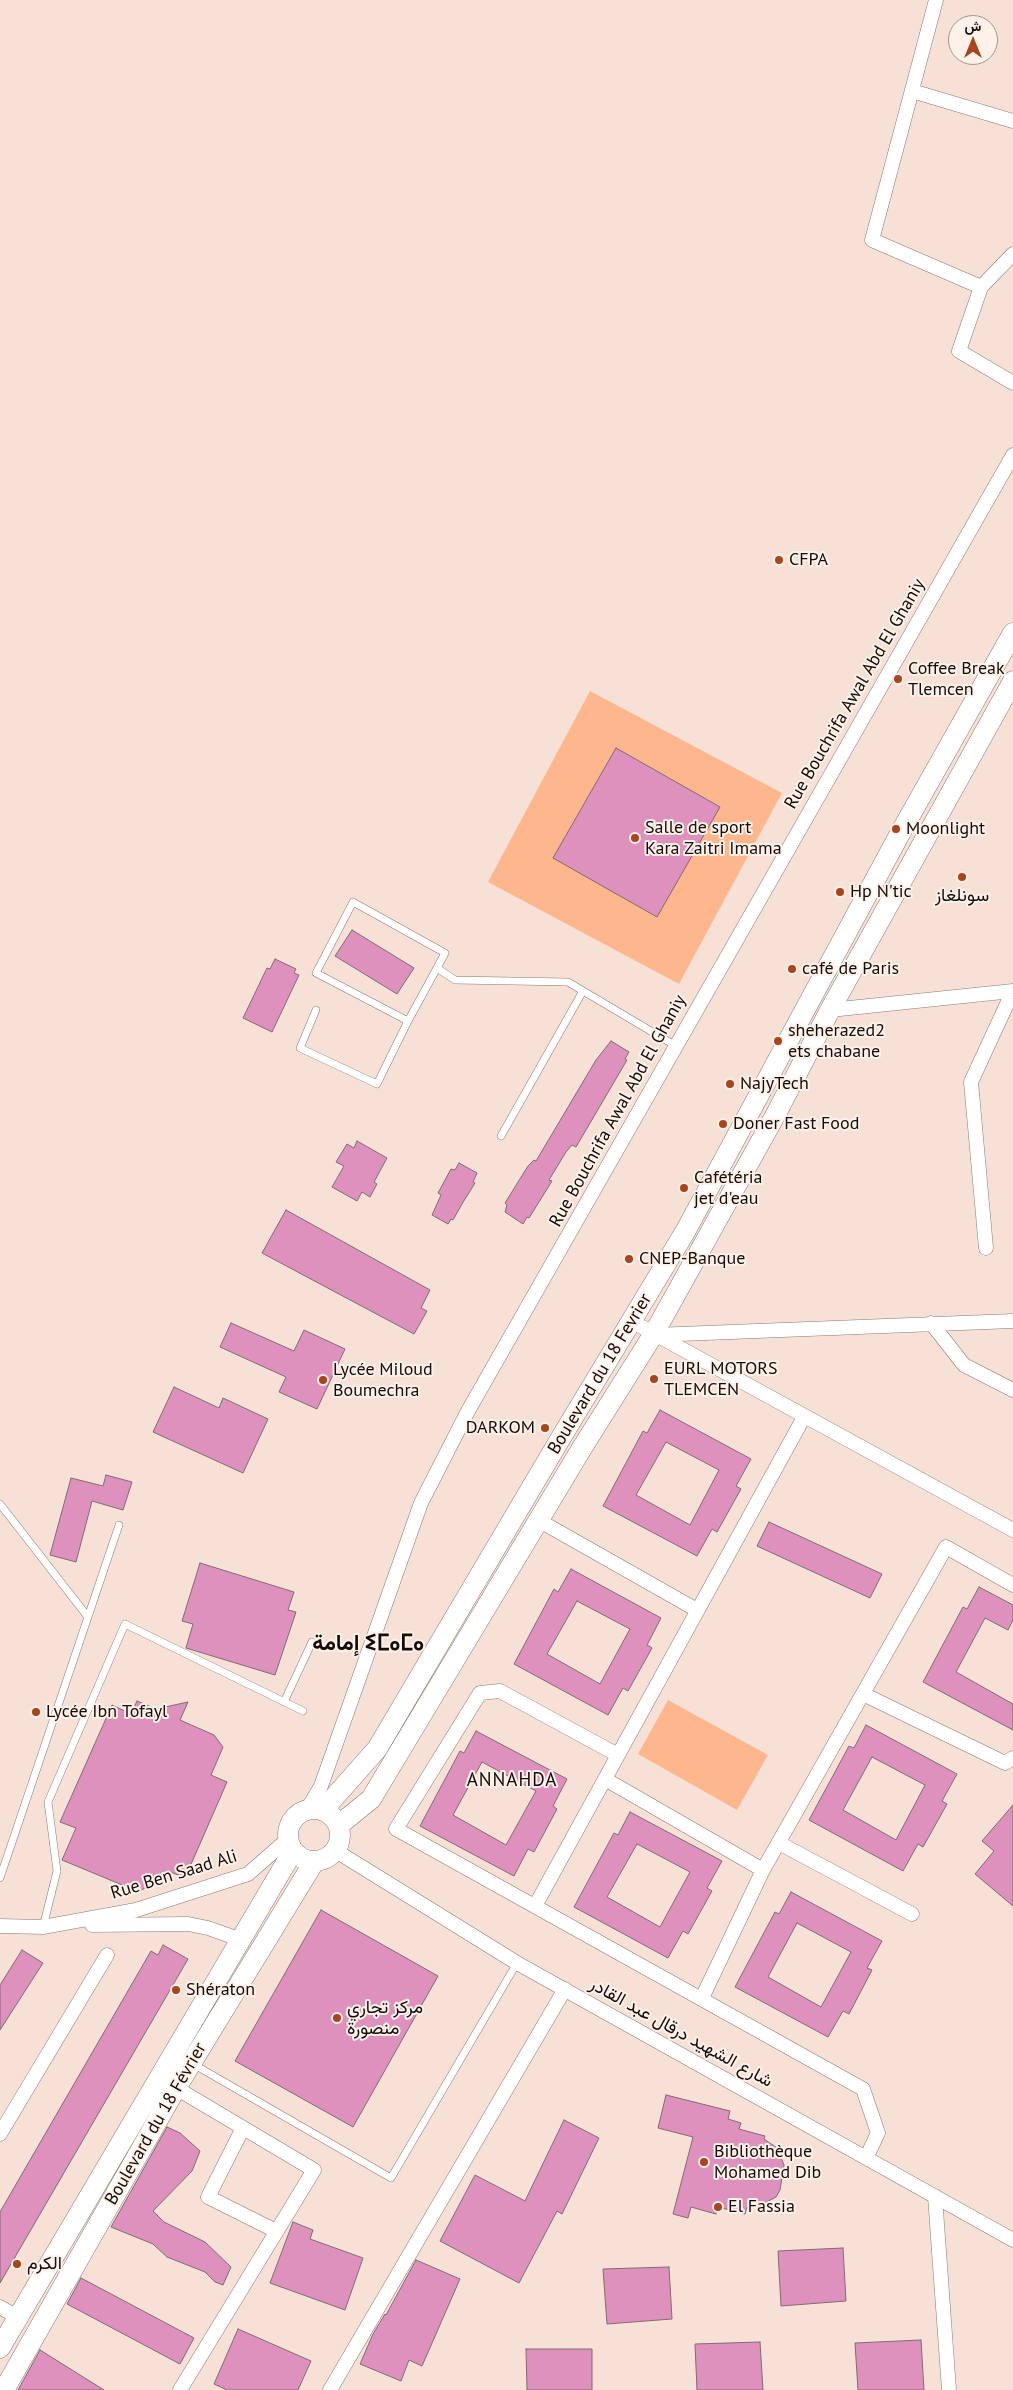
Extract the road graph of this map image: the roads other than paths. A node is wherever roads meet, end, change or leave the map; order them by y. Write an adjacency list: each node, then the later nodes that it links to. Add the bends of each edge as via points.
1 (936, 0): 2 (street)
2 (912, 91): 3 (street); 5 (street, via 872,240)
3 (1013, 121)
4 (1013, 254): 5 (street)
5 (981, 287): 6 (street, via 959,351)
6 (1013, 383)
7 (1013, 455): 16 (street, Rue Bouchrifa Awal Abd El Ghaniy)
8 (1013, 633): 20 (main road, Boulevard du 18 Fevrier, via 903,828 686,1232)
9 (1013, 681): 14 (main road, Boulevard du 18 Fevrier)
10 (437, 968): 11 (lane, via 455,980 568,982); 15 (lane); 15 (lane, via 445,953 353,902 316,973)
11 (583, 991): 16 (lane); 17 (lane)
12 (1013, 991): 14 (street); 18 (street, via 971,1082)
13 (316, 1010): 15 (lane, via 300,1048 377,1084)
14 (830, 1010): 22 (main road, Boulevard du 18 Fevrier)
15 (408, 1021)
16 (676, 1046): 41 (street, Rue Bouchrifa Awal Abd El Ghaniy, via 468,1411 421,1503)
17 (501, 1136)
18 (986, 1248)
19 (1013, 1321): 21 (street)
20 (631, 1322): 22 (street); 41 (main road, Boulevard du 18 Fevrier, via 378,1749)
21 (931, 1323): 22 (street); 23 (street, via 964,1365)
22 (654, 1335): 24 (street); 28 (main road, Boulevard du 18 Fevrier)
23 (1013, 1390)
24 (804, 1417): 30 (street); 32 (street)
25 (0, 1504): 26 (lane)
26 (8, 1515): 27 (lane); 33 (lane)
27 (0, 1518)
28 (538, 1520): 32 (street); 42 (main road, Boulevard du 18 Fevrier, via 371,1799)
29 (119, 1525): 33 (lane)
30 (1013, 1530)
31 (1013, 1585): 35 (street, via 946,1547)
32 (697, 1610): 38 (street)
33 (88, 1617): 46 (lane)
34 (312, 1642): 36 (lane)
35 (863, 1694): 39 (street, via 1005,1763); 43 (street)
36 (284, 1702): 37 (lane); 53 (lane, via 125,1624 48,1802 57,1871)
37 (303, 1712)
38 (618, 1755): 40 (street); 50 (street, via 500,1691 480,1693 396,1829)
39 (1013, 1758)
40 (605, 1779): 48 (street); 50 (street)
41 (315, 1810): 42 (main road, via 335,1819); 44 (main road, via 300,1813 290,1824)
42 (339, 1826): 45 (main road, via 341,1834)
43 (779, 1843): 48 (street); 51 (street)
44 (291, 1845): 47 (main road, via 306,1860); 53 (street, Rue Ben Saad Ali, via 248,1874 136,1910); 54 (main road, Boulevard du 18 Février)
45 (336, 1851): 47 (main road, via 322,1861); 56 (street, شارع الشهيد درقال عبد القادر)
46 (3, 1857): 49 (lane)
47 (314, 1862): 59 (main road, Boulevard du 18 Février)
48 (763, 1870): 58 (street)
49 (0, 1878)
50 (535, 1906): 58 (street)
51 (912, 1914)
52 (0, 1926): 53 (street, Rue Ben Saad Ali)
53 (43, 1927): 54 (street, via 188,1924)
54 (239, 1939): 68 (main road, Boulevard du 18 Février)
55 (107, 1955): 62 (street)
56 (517, 1963): 57 (street, شارع الشهيد درقال عبد القادر); 59 (lane, via 391,2178)
57 (565, 1989): 63 (street, شارع الشهيد درقال عبد القادر); 72 (street)
58 (702, 1998): 63 (street, via 863,2089 878,2132)
59 (191, 2063): 60 (main road, Boulevard du 18 Février)
60 (176, 2088): 61 (street); 70 (main road, Boulevard du 18 Février)
61 (243, 2128): 65 (street, via 208,2198); 65 (street, via 314,2170)
62 (0, 2134)
63 (866, 2158): 64 (street, شارع الشهيد درقال عبد القادر)
64 (935, 2196): 66 (street, شارع الشهيد درقال عبد القادر); 73 (street)
65 (276, 2231): 71 (street)
66 (1013, 2240)
67 (0, 2307): 68 (street)
68 (17, 2317): 69 (main road, Boulevard du 18 Février)
69 (0, 2348)
70 (4, 2390)
71 (180, 2390)
72 (330, 2390)
73 (949, 2390)

